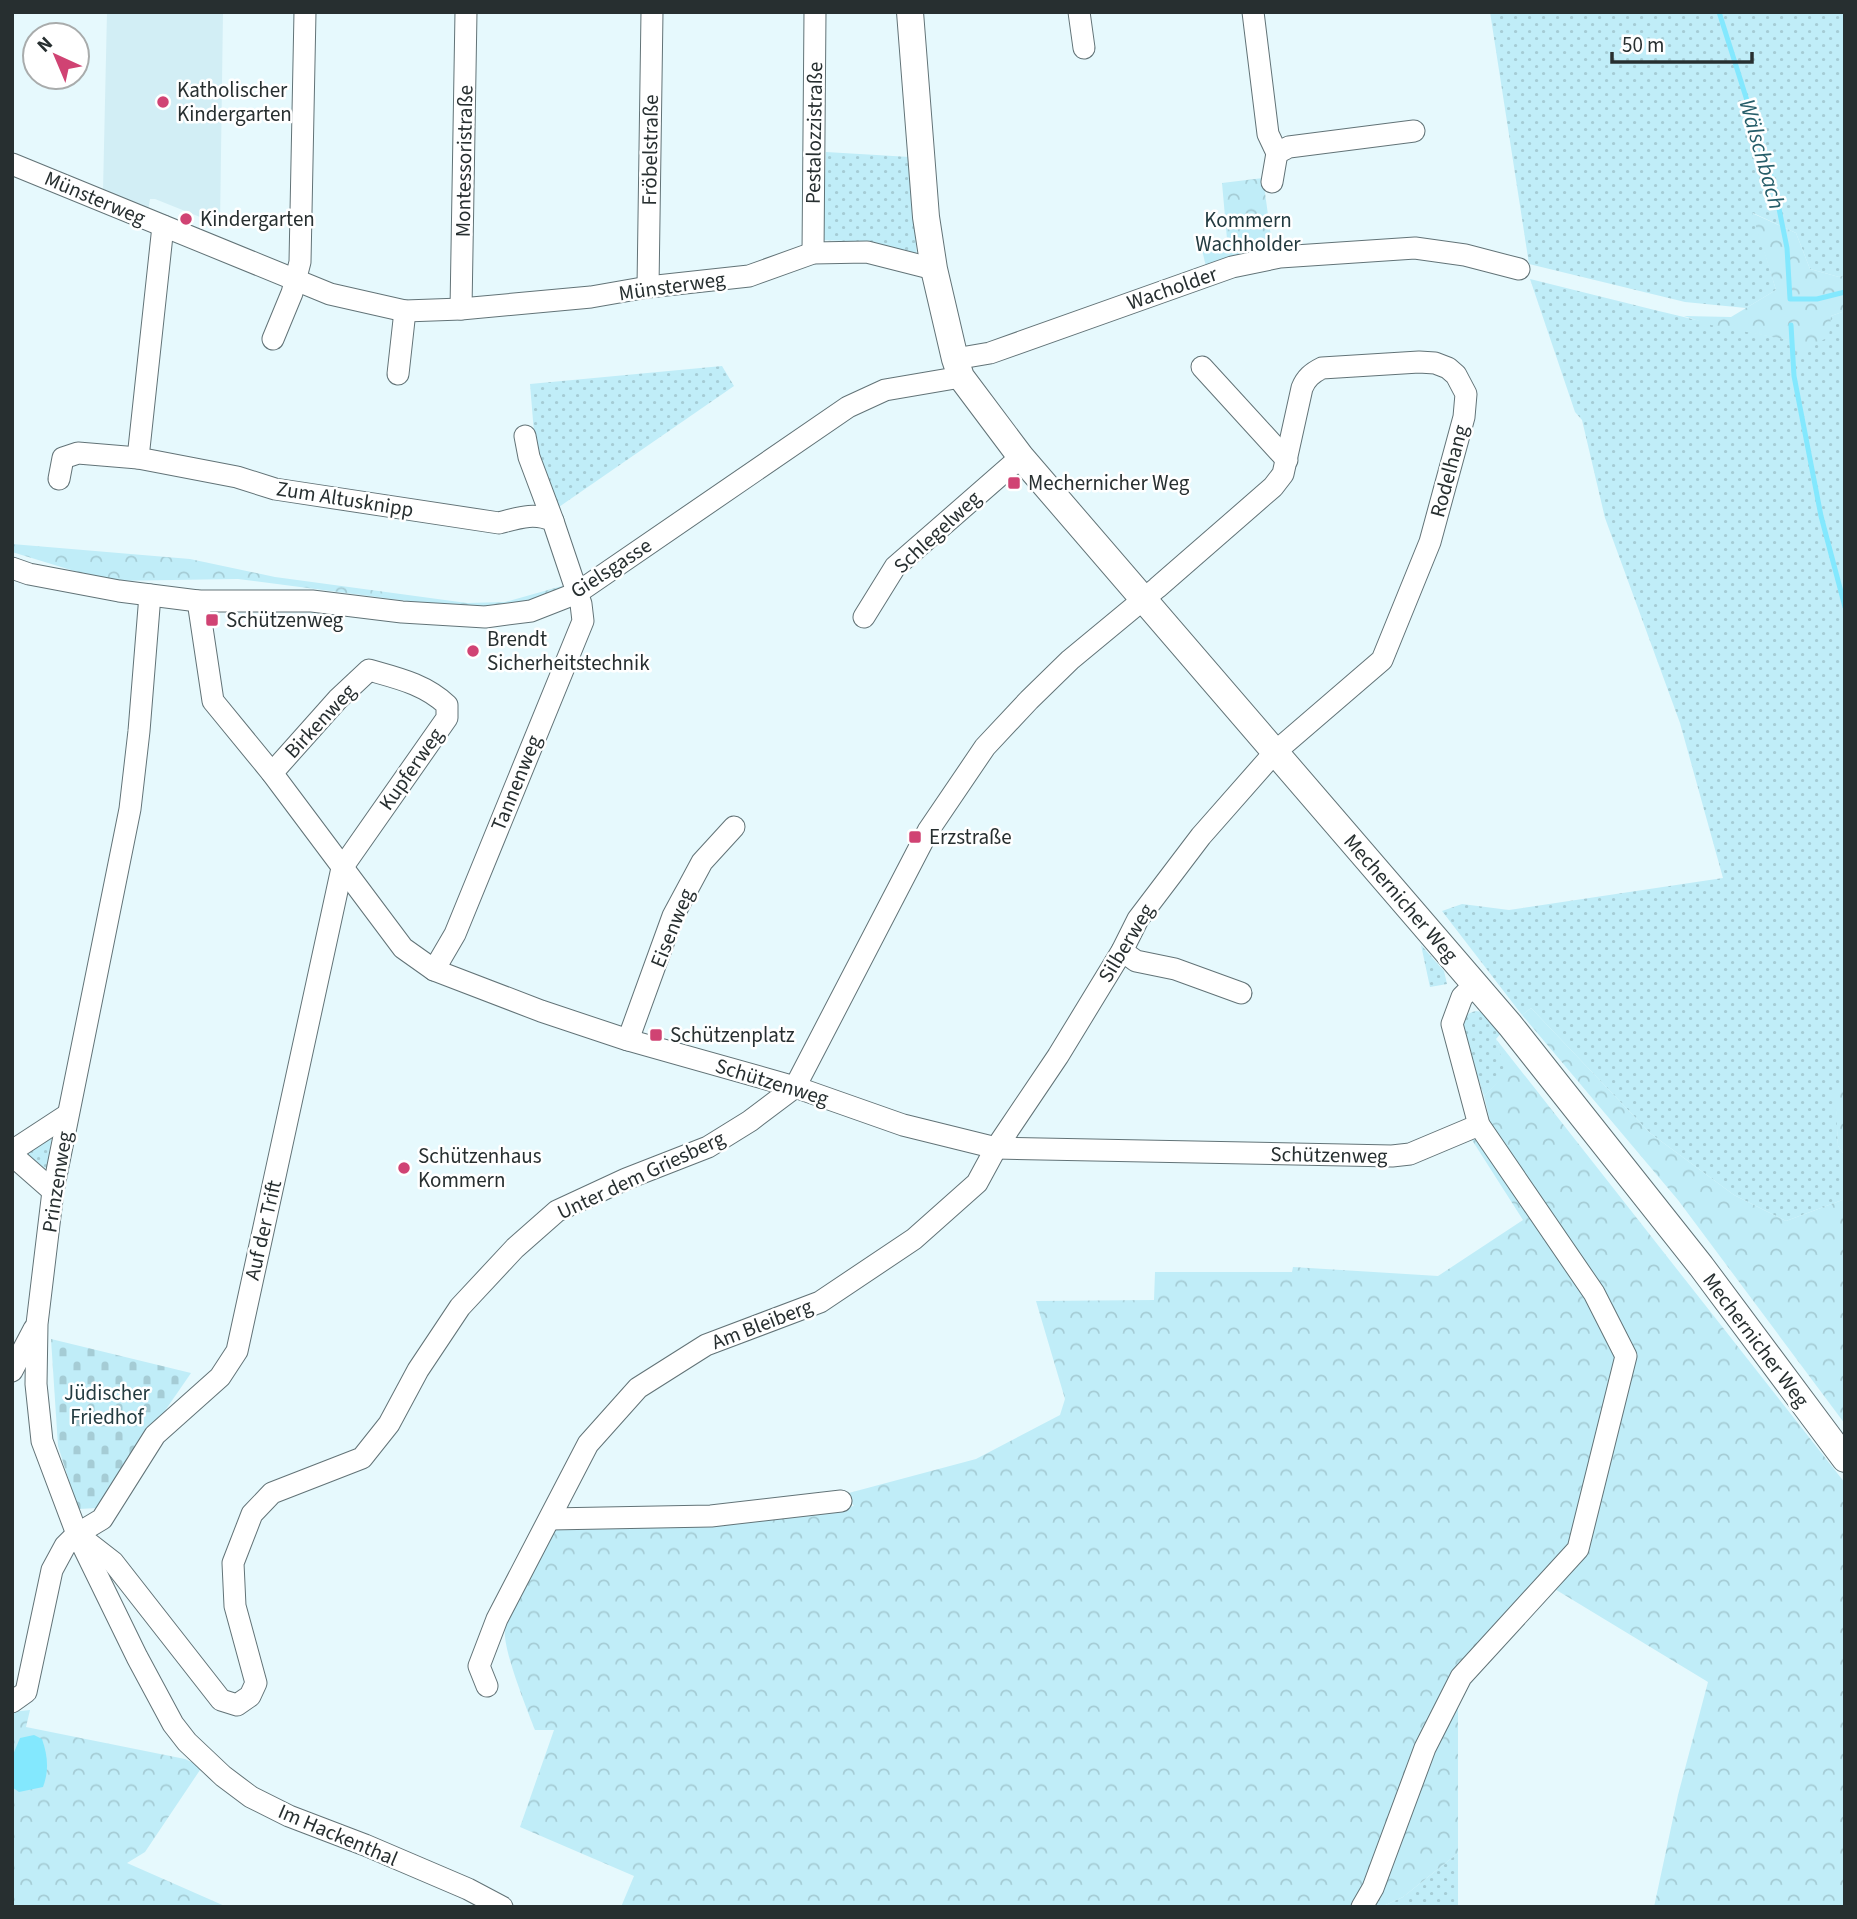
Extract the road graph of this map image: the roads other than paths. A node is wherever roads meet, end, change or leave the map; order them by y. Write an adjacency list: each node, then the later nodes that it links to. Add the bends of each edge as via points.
1 (305, 12): 17 (street, via 300,262)
2 (466, 12): 19 (street, Montessoristraße)
3 (652, 12): 18 (street, Fröbelstraße)
4 (816, 12): 14 (street, Pestalozzistraße)
5 (910, 12): 15 (street, Mechernicher Weg)
6 (1079, 12): 8 (street)
7 (1253, 12): 10 (street, via 1268,134)
8 (1084, 48)
9 (1414, 131): 10 (street, via 1289,147)
10 (1277, 153): 12 (street)
11 (12, 164): 13 (street, Münsterweg)
12 (1272, 182)
13 (163, 226): 17 (street, Münsterweg); 27 (street)
14 (813, 253): 15 (street, Münsterweg, via 867,251); 18 (street, Münsterweg, via 749,276)
15 (933, 269): 23 (street, Mechernicher Weg)
16 (1519, 269): 23 (street, Wacholder, via 1415,248 1280,257 1232,267)
17 (295, 280): 20 (street, Münsterweg, via 330,295); 21 (street)
18 (648, 287): 19 (street, Münsterweg)
19 (461, 309): 20 (street, Münsterweg)
20 (405, 310): 24 (street)
21 (273, 339)
22 (1202, 366): 28 (street)
23 (958, 368): 26 (street, Mechernicher Weg); 32 (street, Gielsgasse, via 885,390 848,407)
24 (398, 374)
25 (525, 436): 30 (street)
26 (1021, 457): 34 (street, Mechernicher Weg); 36 (street, Schlegelweg, via 895,567)
27 (138, 458): 29 (street, Zum Altusknipp, via 78,453 63,458); 30 (street, Zum Altusknipp, via 275,489 499,523 542,515)
28 (1287, 460): 34 (street, Rodelhang, via 1273,486); 38 (street, Rodelhang, via 1305,380 1322,368 1435,363 1448,368 1462,384 1464,417 1430,542 1382,660)
29 (59, 479)
30 (553, 520): 32 (street)
31 (12, 568): 33 (street, Gielsgasse)
32 (577, 593): 35 (street, Gielsgasse, via 531,611 485,617 312,601); 43 (street, Tannenweg, via 583,621 455,934)
33 (150, 595): 35 (street, Gielsgasse); 48 (street, Prinzenweg, via 130,809)
34 (1143, 600): 38 (street, Mechernicher Weg); 47 (street, via 1052,677 973,764 928,831)
35 (198, 601): 39 (street, Schützenweg, via 213,701)
36 (864, 617)
37 (369, 670): 39 (street, Birkenweg); 41 (street, Kupferweg, via 436,695 447,705 447,718)
38 (1275, 752): 42 (street, Silberweg, via 1193,846 1138,919); 44 (street, Mechernicher Weg)
39 (272, 773): 41 (street, Schützenweg)
40 (734, 827): 46 (street, Eisenweg, via 702,862 673,916)
41 (342, 868): 43 (street, Schützenweg, via 403,948); 58 (street, Auf der Trift, via 237,1351 220,1377 155,1435 102,1519)
42 (1122, 951): 45 (street, via 1136,961 1175,969); 50 (street, Silberweg, via 1059,1056)
43 (434, 970): 46 (street, Schützenweg)
44 (1475, 984): 49 (street, via 1462,997 1452,1024); 55 (street, Mechernicher Weg, via 1701,1266)
45 (1241, 993)
46 (628, 1040): 47 (street, Schützenweg)
47 (795, 1087): 50 (street, Schützenweg, via 903,1125); 58 (street, Unter dem Griesberg, via 708,1147 557,1211 460,1307 389,1424 362,1458 272,1493 252,1514 233,1563 235,1606 256,1682 250,1696 237,1705 221,1700 113,1562)
48 (67, 1115): 51 (street); 52 (street, Prinzenweg)
49 (1479, 1125): 50 (street, Schützenweg, via 1410,1154 1392,1156); 63 (street, via 1594,1293 1626,1356 1578,1549 1461,1676 1425,1748)
50 (996, 1148): 57 (street, Am Bleiberg, via 977,1183 914,1239 820,1302 706,1345 638,1388 589,1444)
51 (12, 1153): 52 (street)
52 (53, 1191): 53 (street, Prinzenweg)
53 (37, 1324): 54 (street); 58 (street, Prinzenweg, via 36,1384 42,1441)
54 (12, 1371)
55 (1845, 1459)
56 (841, 1501): 57 (street, via 711,1516)
57 (550, 1519): 59 (street, Am Bleiberg, via 497,1619 479,1666)
58 (77, 1534): 60 (street, Auf der Trift, via 52,1570 26,1692); 61 (street, Prinzenweg, via 137,1657)
59 (487, 1686)
60 (12, 1702)
61 (187, 1742): 62 (street, Im Hackenthal, via 251,1797)
62 (502, 1907)
63 (1362, 1907)

